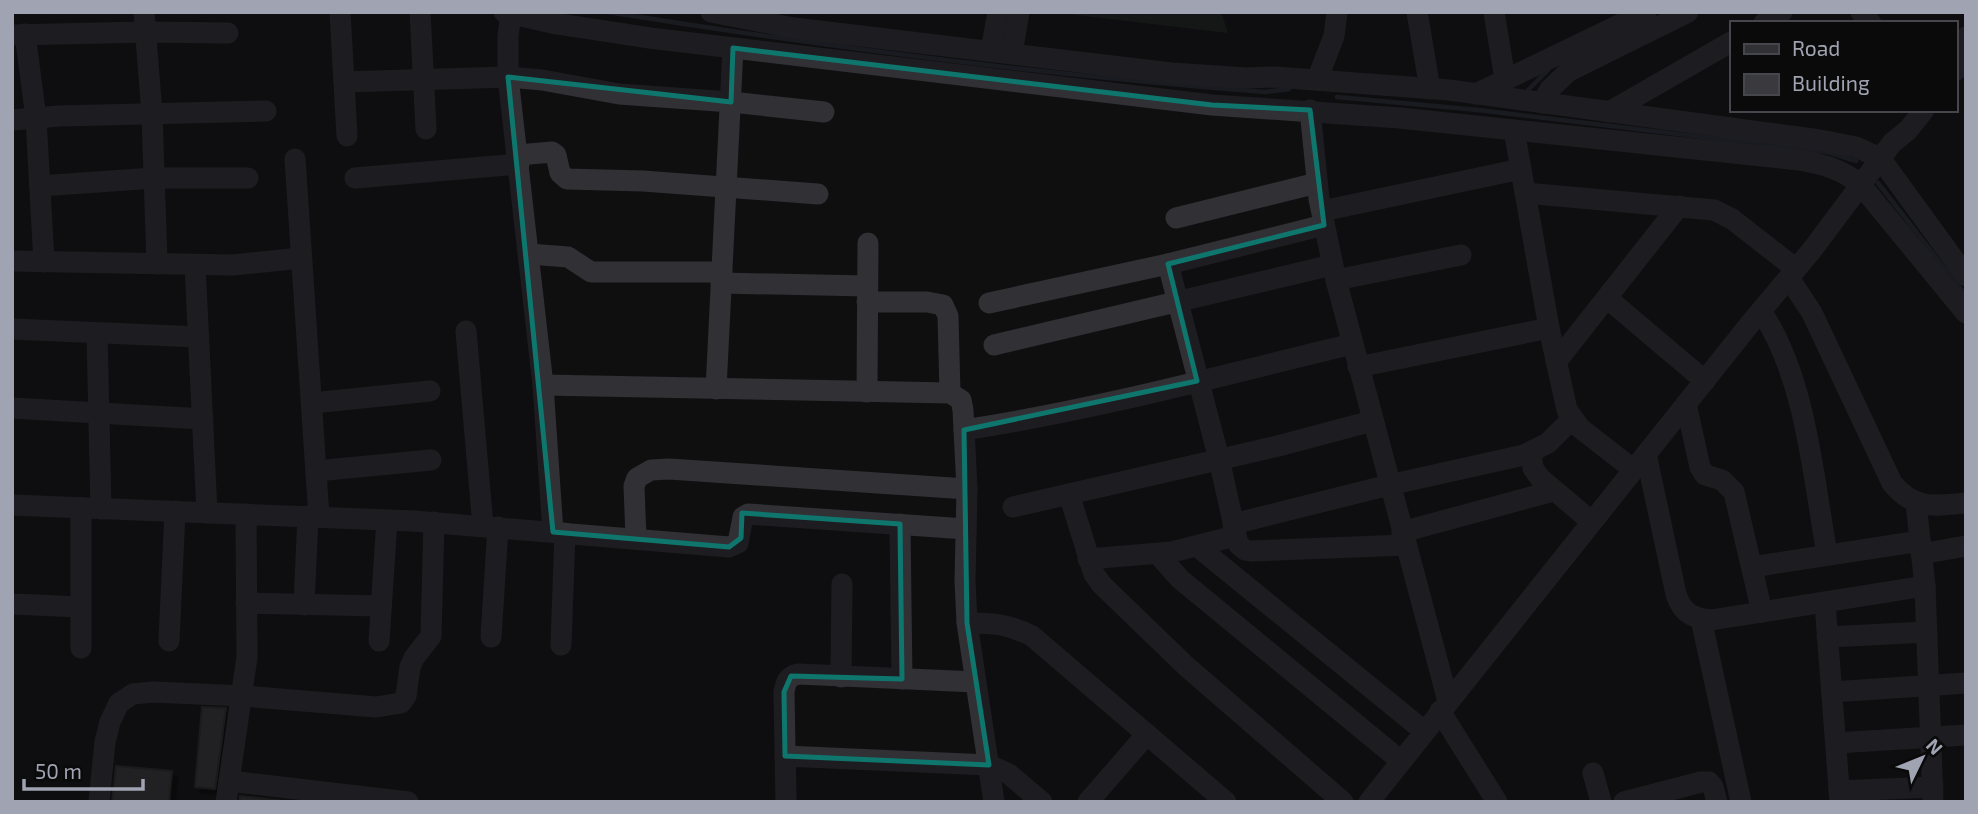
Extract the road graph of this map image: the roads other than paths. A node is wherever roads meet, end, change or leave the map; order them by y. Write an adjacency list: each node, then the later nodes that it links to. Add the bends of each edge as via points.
1 (340, 12): 24 (street)
2 (420, 12): 22 (street)
3 (711, 12): 18 (street, via 794,28)
4 (998, 12): 18 (street)
5 (1019, 12): 18 (street)
6 (1337, 12): 23 (street, via 1334,37)
7 (1417, 12): 25 (street)
8 (1494, 12): 21 (street)
9 (1646, 12): 21 (street)
10 (1688, 12): 28 (street, via 1569,71)
11 (507, 13): 17 (street); 20 (street)
12 (145, 22): 13 (street); 14 (street); 35 (street)
13 (228, 33)
14 (19, 34): 36 (street)
15 (1966, 37): 19 (street)
16 (1730, 43): 32 (street)
17 (733, 48): 27 (street); 29 (street, via 1212,105)
18 (1001, 52): 23 (street, via 1171,73)
19 (1960, 66)
20 (508, 77): 22 (street); 27 (street, via 619,94); 43 (street)
21 (1505, 79): 26 (street)
22 (422, 80): 24 (street); 38 (street)
23 (1317, 80): 25 (street)
24 (344, 82): 40 (street)
25 (1430, 89): 26 (street)
26 (1476, 94): 28 (street)
27 (731, 102): 31 (street); 51 (street)
28 (1542, 103): 32 (street)
29 (1310, 110): 39 (street); 48 (street)
30 (266, 111): 35 (street)
31 (824, 112)
32 (1609, 112): 41 (street)
33 (1907, 112): 41 (street)
34 (1922, 112): 41 (street)
35 (152, 114): 36 (street); 45 (street)
36 (36, 118): 37 (street); 50 (street)
37 (12, 120)
38 (426, 129)
39 (1514, 130): 44 (street); 49 (street, via 1799,160 1830,166)
40 (347, 135)
41 (1886, 150): 49 (street); 68 (street)
42 (295, 159): 60 (street)
43 (518, 159): 47 (street); 51 (street, via 552,152 559,173 567,179); 58 (street)
44 (1521, 169): 52 (street); 56 (street)
45 (154, 178): 46 (street); 50 (street); 63 (street)
46 (248, 178)
47 (355, 178)
48 (1317, 183): 55 (street); 56 (street)
49 (1860, 184): 67 (street); 75 (street)
50 (40, 186): 62 (street)
51 (726, 188): 53 (street); 69 (street)
52 (1525, 193): 54 (street); 76 (street)
53 (818, 194)
54 (1679, 206): 67 (street, via 1723,213); 71 (street)
55 (1176, 218)
56 (1323, 218): 64 (street); 66 (street)
57 (868, 243): 70 (street)
58 (529, 254): 69 (street, via 568,257 591,272); 87 (street)
59 (1461, 255): 66 (street)
60 (301, 258): 65 (street); 92 (street)
61 (12, 261): 62 (street)
62 (44, 262): 63 (street)
63 (157, 264): 65 (street)
64 (1168, 264): 72 (street); 73 (street)
65 (195, 265): 80 (street)
66 (1334, 273): 72 (street); 81 (street)
67 (1793, 273): 74 (street); 109 (street, via 1892,483)
68 (1966, 276)
69 (722, 277): 70 (street); 88 (street)
70 (867, 294): 90 (street); 91 (street, via 943,305 948,316)
71 (1607, 298): 83 (street); 86 (street)
72 (1178, 302): 82 (street); 85 (street)
73 (989, 303)
74 (1761, 311): 86 (street); 132 (street, via 1783,350 1803,419)
75 (1966, 313)
76 (1549, 328): 83 (street); 84 (street)
77 (12, 329): 79 (street)
78 (466, 331): 122 (street)
79 (97, 333): 80 (street); 95 (street)
80 (199, 337): 96 (street)
81 (1352, 344): 84 (street); 85 (street)
82 (994, 345)
83 (1556, 362): 97 (street)
84 (1358, 368): 98 (street)
85 (1197, 381): 99 (street); 101 (street)
86 (1705, 381): 93 (street)
87 (543, 385): 88 (street); 125 (street)
88 (716, 389): 90 (street)
89 (430, 391): 92 (street)
90 (867, 392): 91 (street)
91 (950, 393): 99 (street, via 961,400)
92 (312, 403): 104 (street)
93 (1686, 404): 103 (street); 134 (street, via 1700,467 1734,492)
94 (12, 408): 95 (street)
95 (99, 413): 96 (street); 113 (street)
96 (203, 419): 115 (street)
97 (1572, 419): 100 (street, via 1548,443); 103 (street)
98 (1372, 421): 101 (street); 105 (street)
99 (964, 430): 106 (street)
100 (1531, 452): 105 (street); 107 (street, via 1533,468)
101 (1219, 459): 108 (street); 124 (street)
102 (431, 460): 104 (street)
103 (1640, 462): 120 (street); 144 (street, via 1679,606)
104 (316, 471): 117 (street)
105 (1389, 485): 124 (street); 126 (street)
106 (967, 489): 123 (street); 127 (street, via 651,470 636,478 634,486)
107 (1553, 491): 120 (street); 126 (street)
108 (1069, 494): 112 (street); 133 (street)
109 (1916, 503): 110 (street); 129 (street)
110 (1966, 503)
111 (12, 505): 113 (street)
112 (1013, 507)
113 (91, 508): 114 (street); 141 (street)
114 (175, 511): 115 (street); 149 (street)
115 (207, 513): 116 (street)
116 (246, 514): 117 (street); 137 (street)
117 (313, 517): 118 (street); 140 (street)
118 (387, 520): 119 (street); 142 (street)
119 (434, 522): 122 (street); 159 (street, via 430,636 410,667 401,703 376,707)
120 (1591, 522): 160 (street)
121 (900, 524): 123 (street); 127 (street, via 748,514 743,517 738,543 729,547); 154 (street)
122 (491, 527): 125 (street); 147 (street)
123 (966, 529): 145 (street)
124 (1234, 530): 126 (street, via 1241,547 1251,551); 128 (street)
125 (559, 532): 127 (street); 151 (street)
126 (1404, 538): 160 (street)
127 (636, 539)
128 (1197, 546): 131 (street); 161 (street)
129 (1921, 547): 130 (street); 132 (street); 136 (street)
130 (1966, 547)
131 (1158, 554): 133 (street); 167 (street, via 1180,579)
132 (1827, 554): 134 (street)
133 (1088, 559): 180 (street, via 1114,598)
134 (1752, 567): 143 (street)
135 (842, 584): 153 (street)
136 (1925, 586): 138 (street); 146 (street)
137 (246, 603): 140 (street); 159 (street)
138 (1825, 603): 143 (street); 148 (street)
139 (12, 604): 141 (street)
140 (303, 605): 142 (street)
141 (81, 607): 152 (street)
142 (381, 607): 150 (street)
143 (1762, 612): 144 (street)
144 (1701, 619): 186 (street)
145 (967, 622): 155 (street); 162 (street, via 998,623 1032,636)
146 (1926, 632): 148 (street); 157 (street)
147 (491, 637)
148 (1828, 637): 158 (street)
149 (169, 641)
150 (379, 641)
151 (561, 645)
152 (81, 648)
153 (841, 677): 154 (street); 166 (street, via 798,674 786,682)
154 (902, 680): 155 (street)
155 (976, 682): 168 (street)
156 (1966, 683): 157 (street)
157 (1929, 684): 158 (street); 164 (street)
158 (1832, 692): 165 (street)
159 (243, 696): 170 (street); 174 (street, via 153,692 133,694 119,703 105,742)
160 (1444, 706): 161 (street); 182 (street)
161 (1424, 731): 167 (street)
162 (1147, 734): 173 (street); 179 (street)
163 (1966, 735): 164 (street)
164 (1930, 737): 165 (street); 171 (street)
165 (1836, 743): 172 (street)
166 (785, 756): 168 (street); 176 (street)
167 (1401, 761): 181 (street)
168 (989, 765): 177 (street); 178 (street, via 1009,774)
169 (1593, 773): 183 (street)
170 (228, 791): 175 (street)
171 (1933, 794): 172 (street)
172 (1840, 796)
173 (1214, 798)
174 (99, 802)
175 (408, 802)
176 (786, 802)
177 (995, 802)
178 (1042, 802)
179 (1088, 802)
180 (1343, 802)
181 (1368, 802)
182 (1497, 802)
183 (1601, 802)
184 (1624, 802): 185 (street, via 1701,782 1709,782)
185 (1717, 802)
186 (1741, 802)

